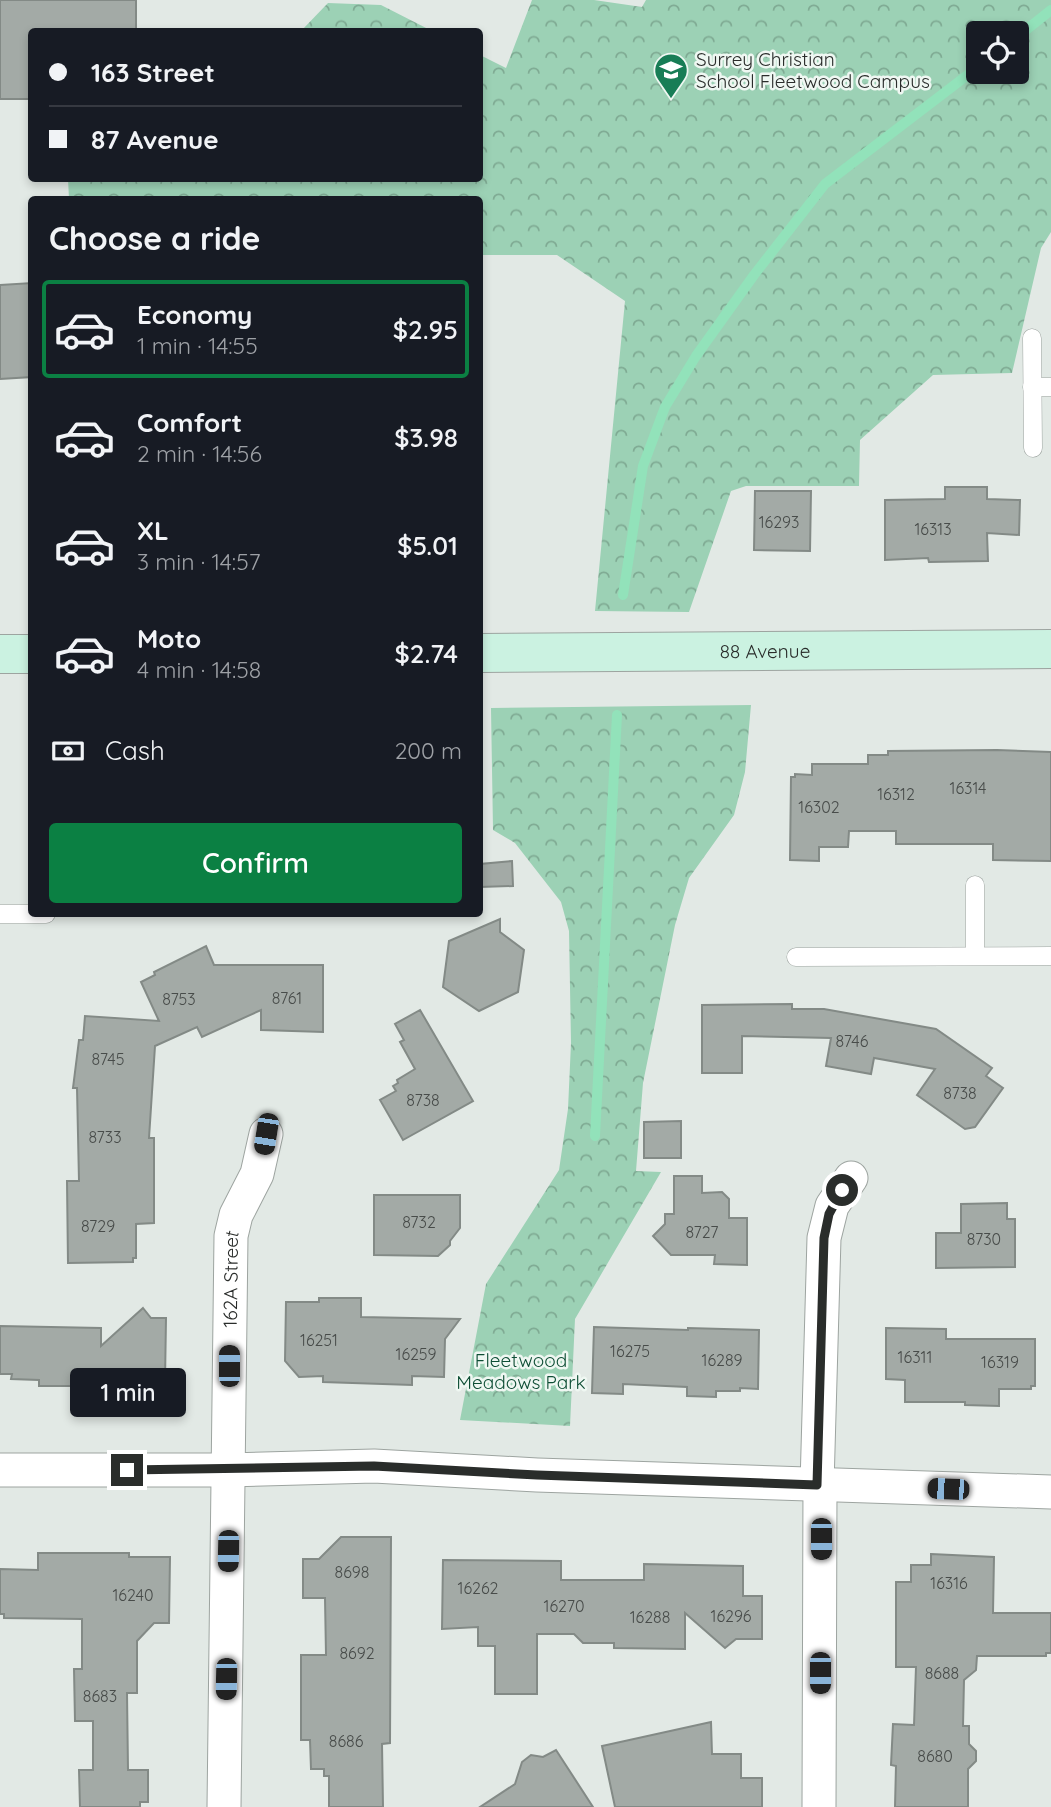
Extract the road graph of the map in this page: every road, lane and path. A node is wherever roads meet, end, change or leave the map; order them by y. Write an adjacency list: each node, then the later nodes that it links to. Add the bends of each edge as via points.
1 (1032, 338): 2 (lane)
2 (1032, 387): 3 (lane); 4 (lane)
3 (1051, 387)
4 (1033, 447)
5 (1051, 649): 6 (main road, 88 Avenue)
6 (483, 653)
7 (0, 654): 8 (main road)
8 (28, 654)
9 (975, 885): 12 (lane)
10 (0, 914): 11 (lane)
11 (28, 914)
12 (975, 955): 13 (lane); 14 (lane)
13 (1051, 956)
14 (796, 957)
15 (266, 1134): 18 (street, 162A Street, via 257,1174 236,1215 231,1236)
16 (851, 1178): 19 (street, via 832,1206 824,1238)
17 (0, 1470): 18 (street)
18 (228, 1470): 19 (street, via 386,1467); 21 (street, 162A Street)
19 (819, 1485): 20 (street); 22 (street)
20 (1051, 1492)
21 (224, 1807)
22 (819, 1807)

